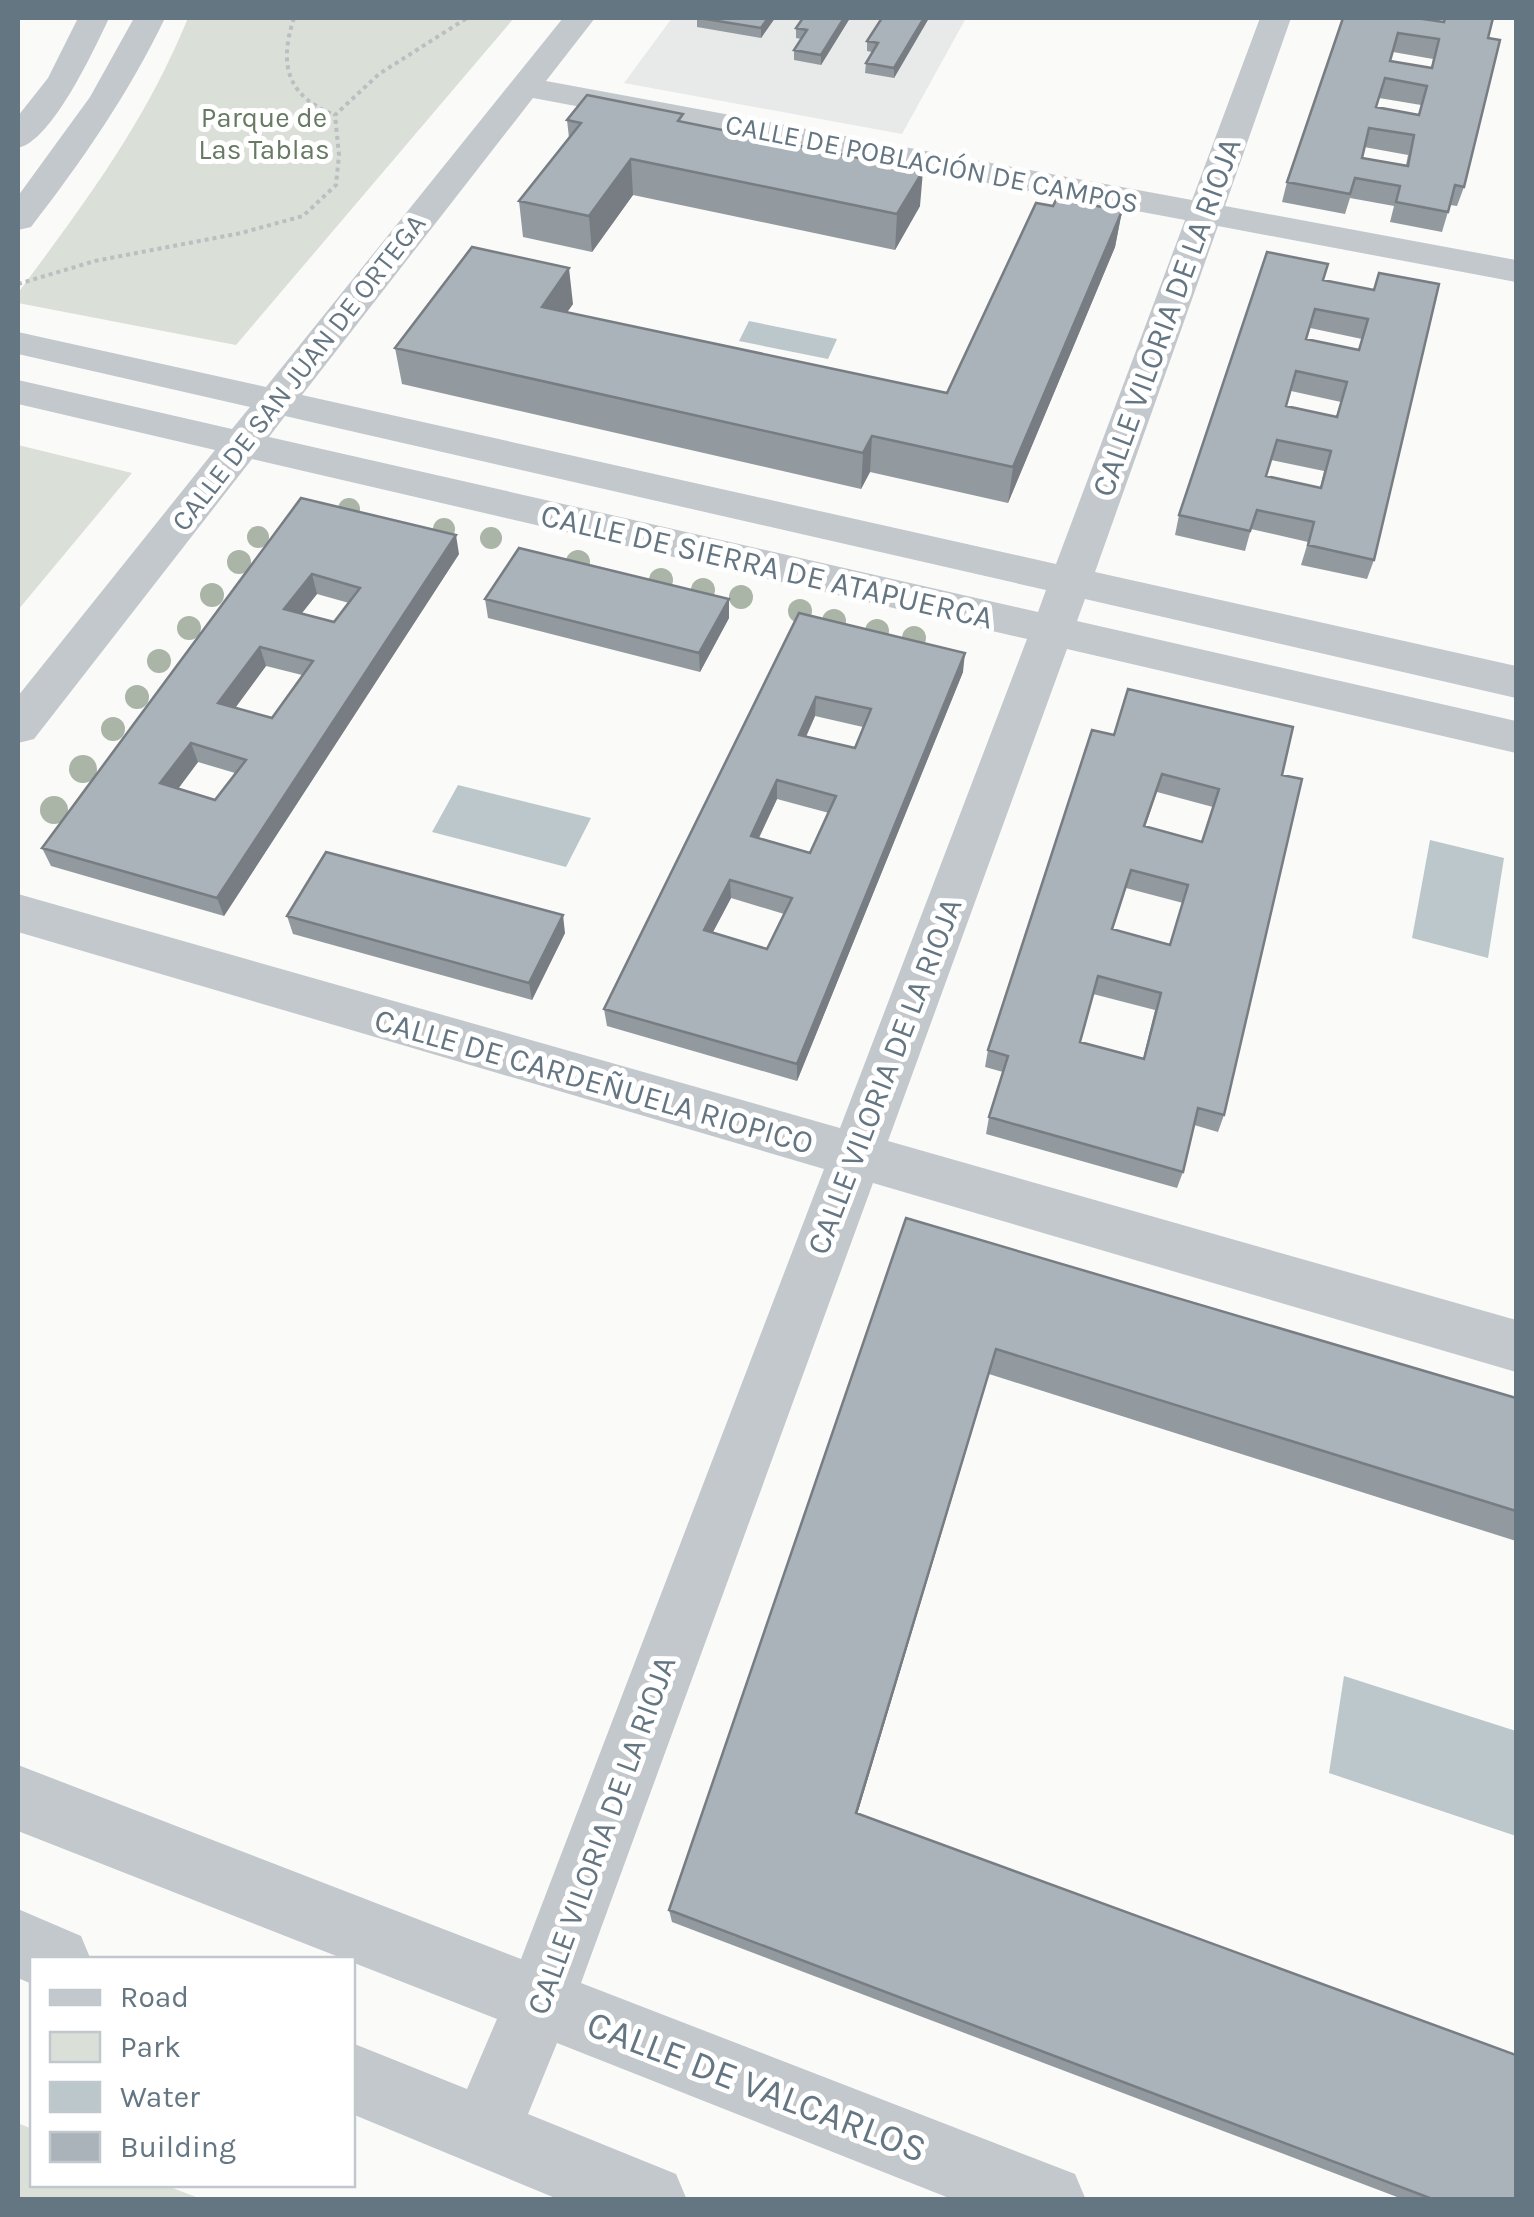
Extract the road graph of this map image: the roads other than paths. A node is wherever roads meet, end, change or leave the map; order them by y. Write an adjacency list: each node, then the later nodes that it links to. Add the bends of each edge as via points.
1 (93, 18): 6 (street, via 62,80)
2 (150, 18): 8 (street, via 77,145)
3 (579, 18): 5 (street, CALLE DE SAN JUAN DE ORTEGA)
4 (1276, 18): 7 (street, CALLE VILORIA DE LA RIOJA)
5 (524, 87): 7 (street, CALLE DE POBLACIÓN DE CAMPOS); 12 (street, CALLE DE SAN JUAN DE ORTEGA)
6 (18, 138)
7 (1202, 213): 9 (street, CALLE DE POBLACIÓN DE CAMPOS); 14 (street, CALLE VILORIA DE LA RIOJA)
8 (18, 219)
9 (1516, 271)
10 (18, 343): 12 (street, CALLE DE SIERRA DE ATAPUERCA)
11 (18, 392): 13 (street, CALLE DE SIERRA DE ATAPUERCA)
12 (276, 400): 13 (street, CALLE DE SAN JUAN DE ORTEGA); 14 (street, CALLE DE SIERRA DE ATAPUERCA)
13 (244, 446): 15 (street, CALLE DE SIERRA DE ATAPUERCA); 17 (street, CALLE DE SAN JUAN DE ORTEGA)
14 (1070, 583): 15 (street, CALLE VILORIA DE LA RIOJA); 16 (street, CALLE DE SIERRA DE ATAPUERCA)
15 (1052, 631): 18 (street, CALLE DE SIERRA DE ATAPUERCA); 20 (street, CALLE VILORIA DE LA RIOJA)
16 (1516, 682)
17 (18, 727)
18 (1516, 737)
19 (18, 913): 20 (street, CALLE DE CARDEÑUELA RIOPICO)
20 (853, 1156): 21 (street, CALLE DE CARDEÑUELA RIOPICO); 25 (street, CALLE VILORIA DE LA RIOJA)
21 (1516, 1346)
22 (18, 1798): 25 (street, CALLE DE VALCARLOS)
23 (18, 1944): 24 (street)
24 (50, 1957)
25 (540, 2002): 27 (street, CALLE VILORIA DE LA RIOJA); 29 (street, CALLE DE VALCARLOS)
26 (355, 2079): 27 (street)
27 (486, 2132): 28 (street)
28 (650, 2200)
29 (1049, 2200)

